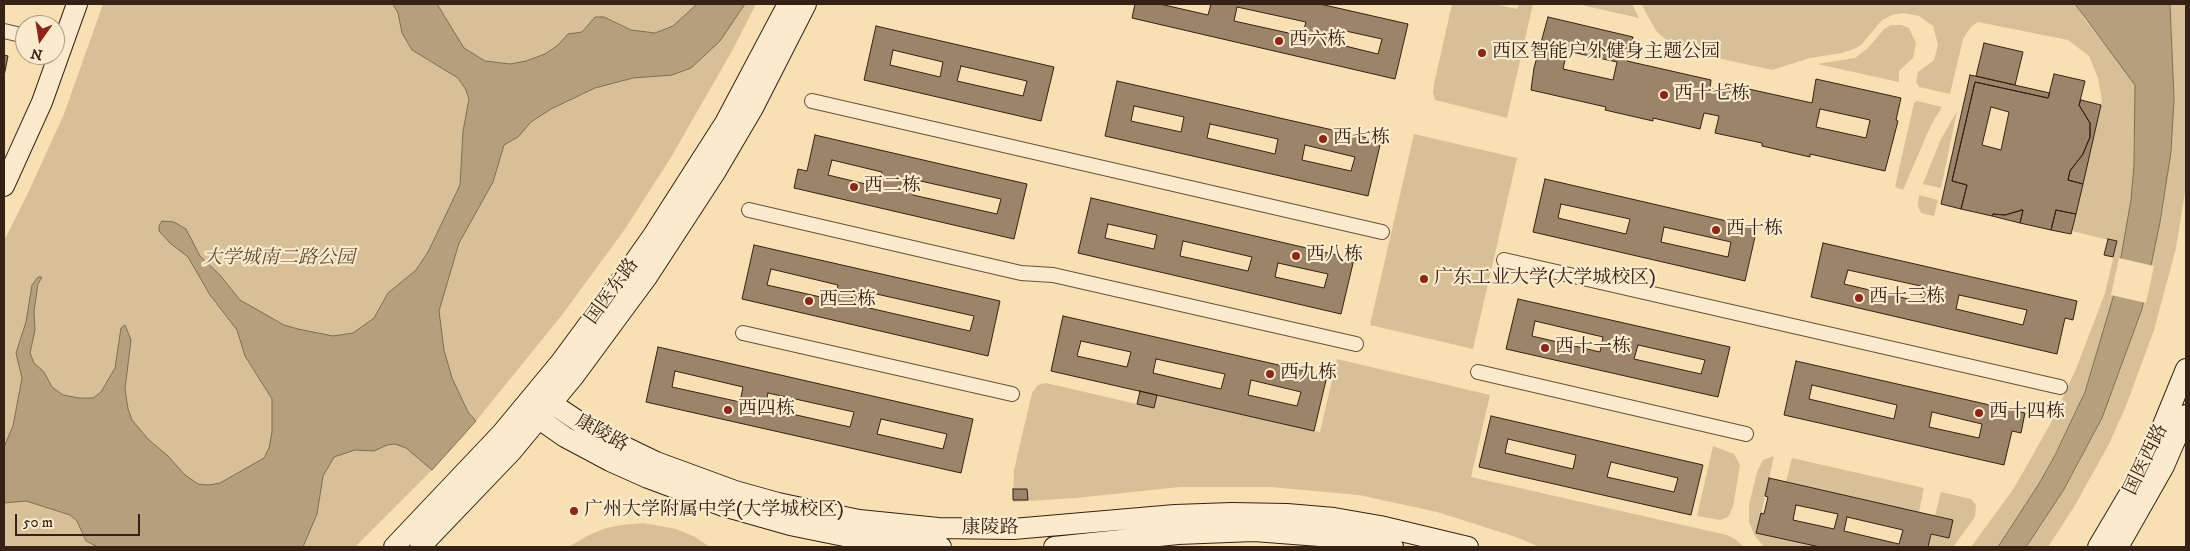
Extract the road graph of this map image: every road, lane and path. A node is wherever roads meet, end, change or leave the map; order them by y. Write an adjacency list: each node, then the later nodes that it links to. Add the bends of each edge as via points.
1 (77, 4): 5 (street, via 42,102)
2 (788, 4): 15 (street, 国医东路, via 725,123)
3 (806, 4): 15 (street, 国医东路, via 753,108 712,178 647,276)
4 (812, 101): 7 (street)
5 (4, 186)
6 (749, 210): 10 (street, via 1021,273 1053,275)
7 (1382, 232)
8 (1504, 260): 13 (street)
9 (743, 333): 14 (street)
10 (1356, 344)
11 (2186, 369): 24 (street, 国医西路, via 2147,464)
12 (1478, 372): 17 (street)
13 (2060, 387)
14 (1012, 394)
15 (537, 406): 18 (street, 国医东路, via 468,470); 19 (street, 国医东路, via 493,472); 20 (street, 康陵路, via 588,450 656,481 723,506 849,537); 23 (street, 康陵路, via 700,479 778,503 859,520 938,528 1013,530 1175,515 1287,514 1380,526)
16 (2186, 415): 25 (street, 国医西路, via 2164,466)
17 (1746, 434)
18 (394, 547)
19 (420, 547)
20 (941, 547)
21 (1054, 547): 22 (street, via 1178,534 1246,531 1305,534)
22 (1393, 547)
23 (1468, 547)
24 (2098, 547)
25 (2118, 547)

